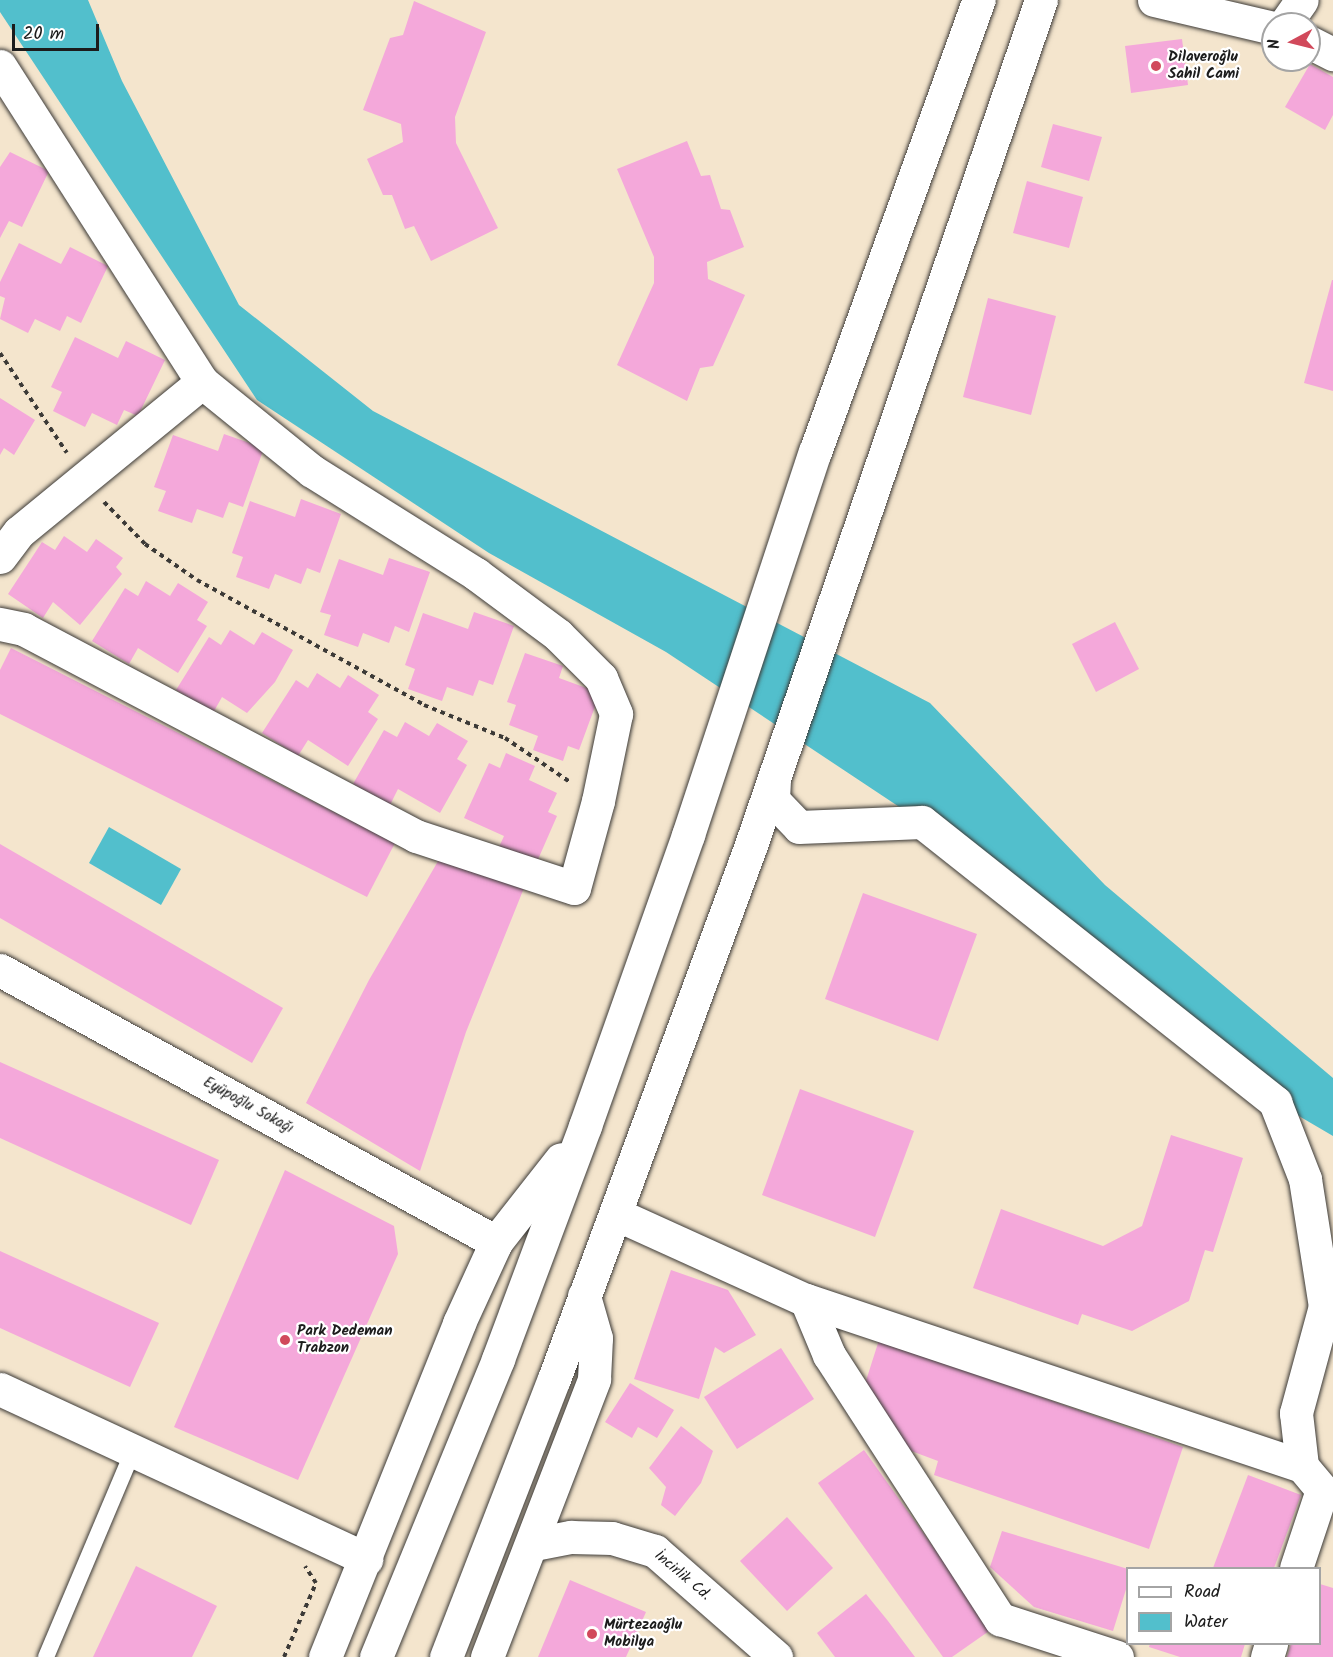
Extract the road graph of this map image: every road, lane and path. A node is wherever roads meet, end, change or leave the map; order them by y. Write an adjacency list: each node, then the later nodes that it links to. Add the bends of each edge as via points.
1 (979, 0): 14 (main road, via 815,452 688,835)
2 (1041, 0): 11 (main road)
3 (1154, 0): 4 (main road)
4 (1261, 24)
5 (0, 66): 7 (main road)
6 (0, 353): 8 (path)
7 (202, 382): 8 (main road); 12 (main road, via 312,471 486,581 558,635 601,678 616,714)
8 (84, 478): 9 (main road, via 19,532); 12 (path, via 145,544 197,580 424,705 505,738)
9 (0, 557)
10 (0, 624): 12 (main road, via 24,629 416,836 574,888)
11 (774, 780): 15 (main road); 21 (main road, via 773,800 799,827 922,822 1275,1102 1305,1179 1325,1306 1296,1413)
12 (598, 801)
13 (0, 970): 16 (main road, Eyüpoğlu Sokağı)
14 (585, 1126): 16 (main road); 29 (main road, via 498,1359)
15 (616, 1214): 17 (main road); 18 (main road)
16 (496, 1242): 24 (main road, via 459,1323)
17 (584, 1296): 22 (main road, via 596,1338 594,1379); 30 (main road)
18 (806, 1300): 21 (main road); 33 (main road, via 829,1355 1000,1619)
19 (0, 1389): 20 (main road)
20 (133, 1451): 24 (main road); 26 (lane)
21 (1302, 1466): 25 (main road, via 1322,1490)
22 (534, 1544): 31 (main road); 32 (main road, İncirlik Cd., via 571,1537 612,1538 655,1551)
23 (296, 1559): 27 (path, via 316,1583)
24 (366, 1559): 28 (main road)
25 (1297, 1567)
26 (46, 1657)
27 (284, 1657)
28 (325, 1657)
29 (376, 1657)
30 (446, 1657)
31 (487, 1657)
32 (776, 1657)
33 (1117, 1657)

